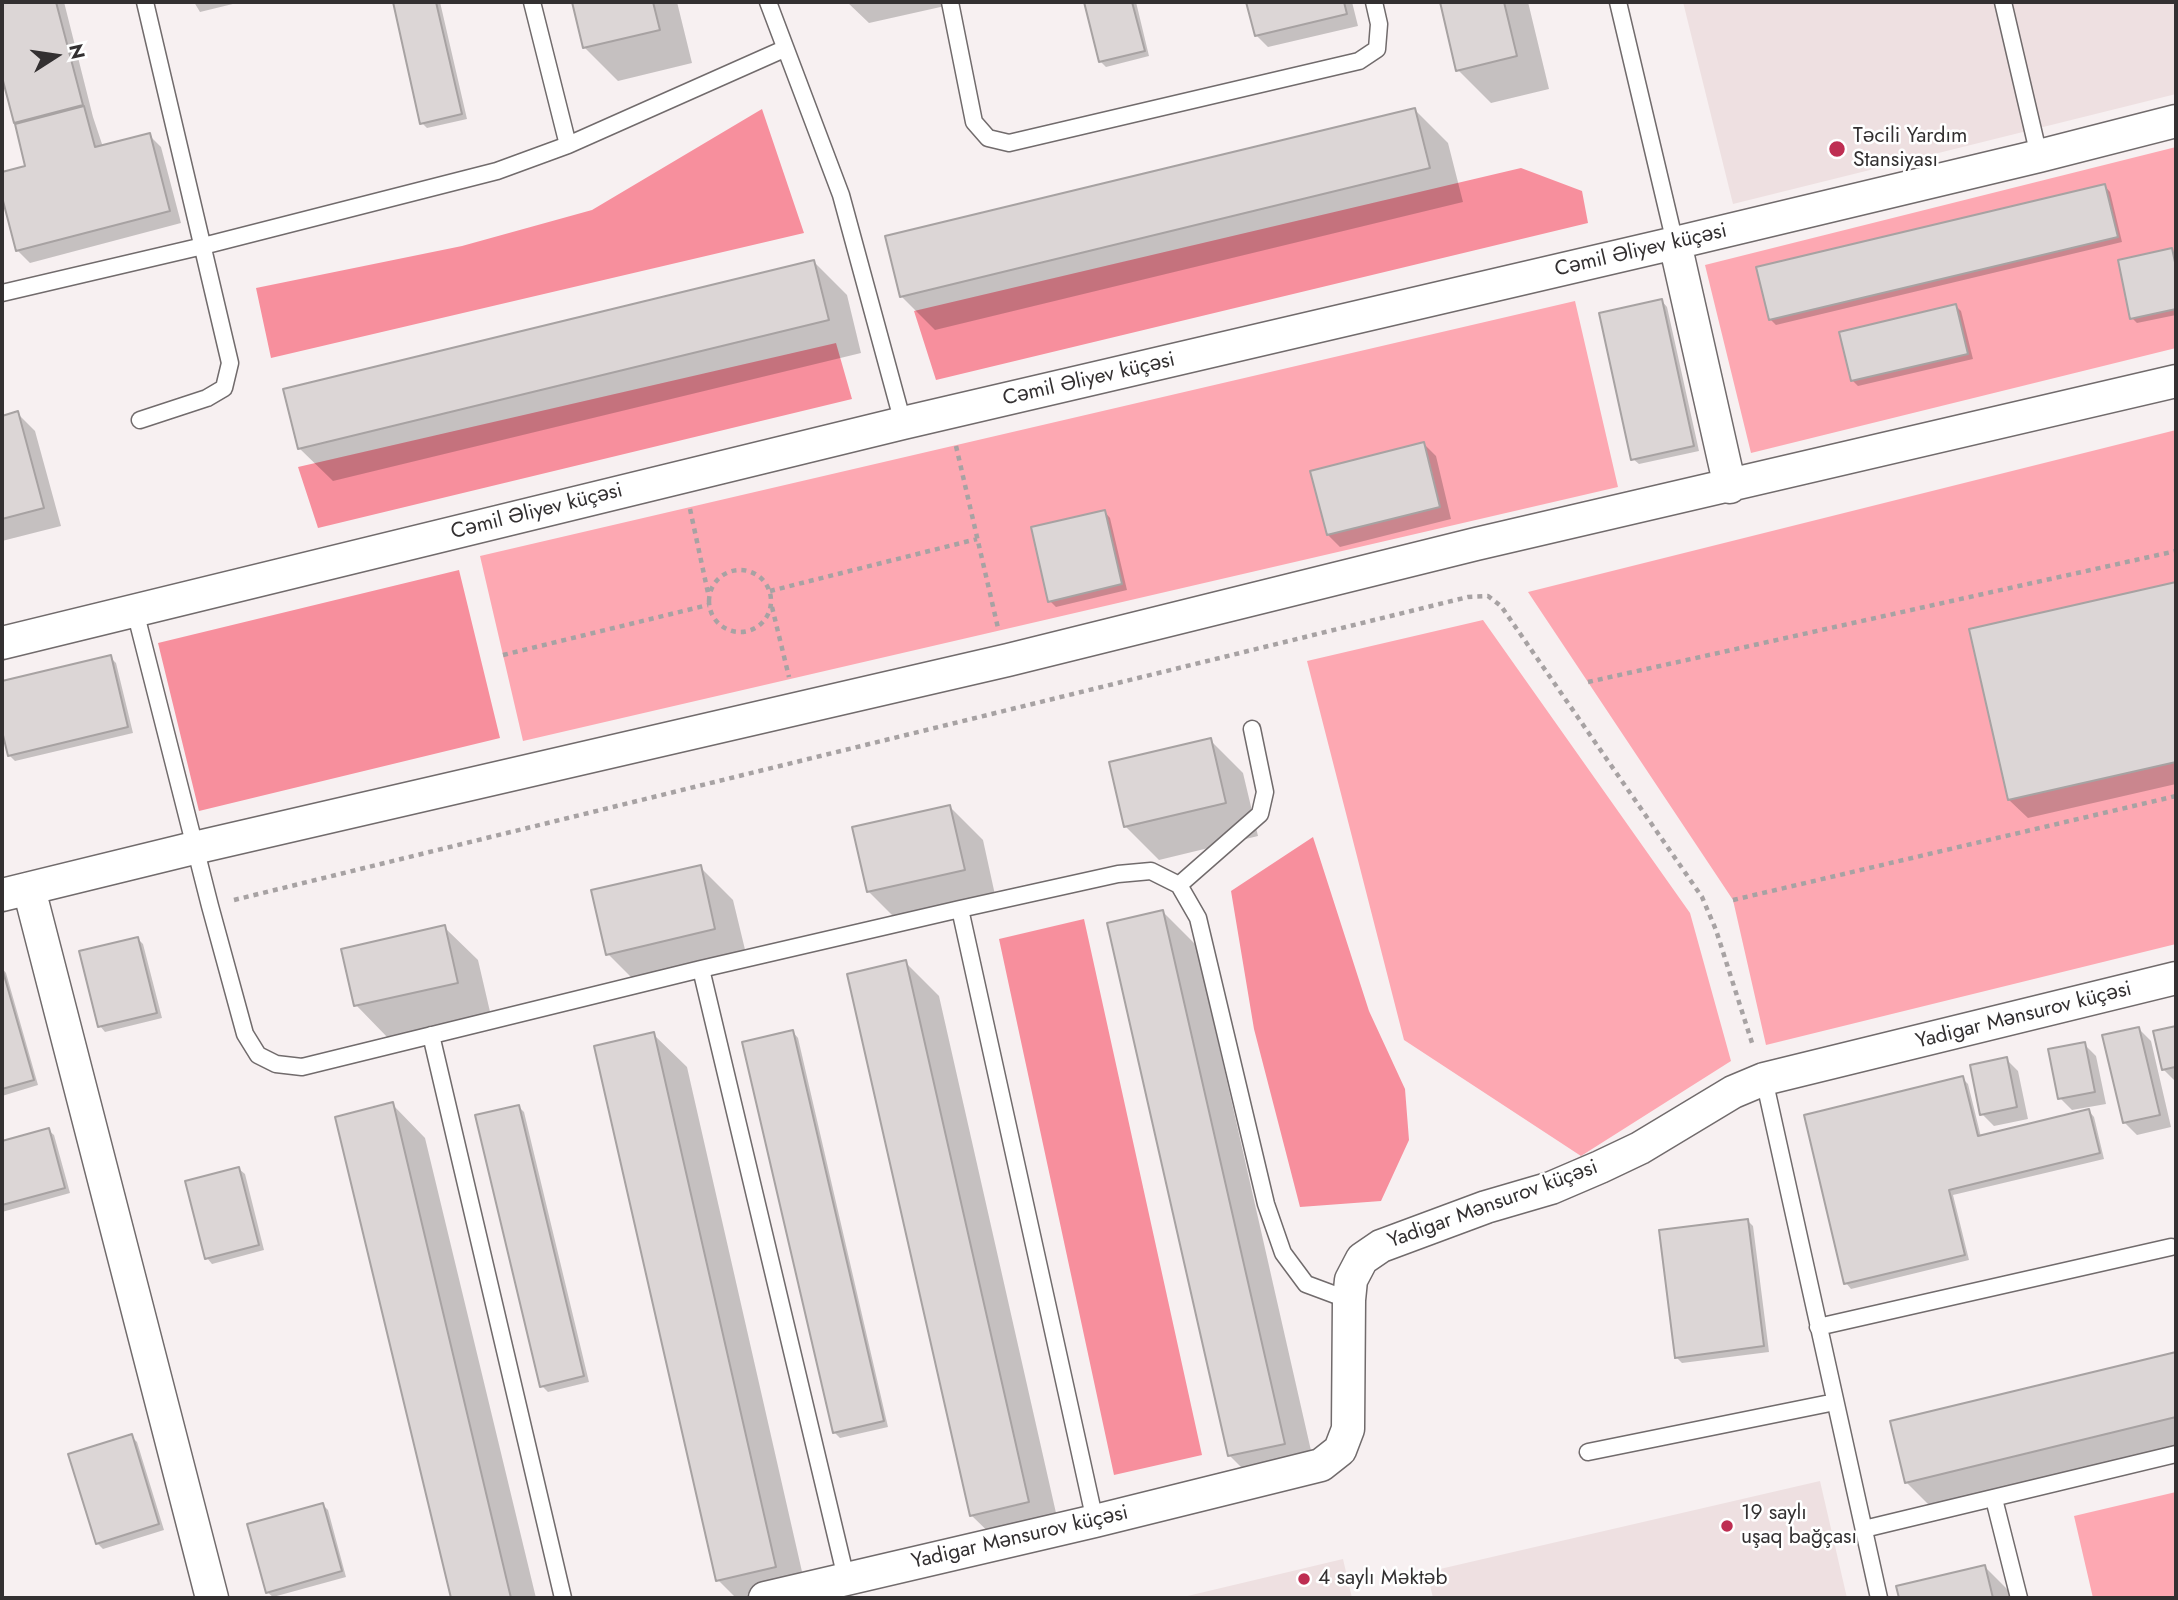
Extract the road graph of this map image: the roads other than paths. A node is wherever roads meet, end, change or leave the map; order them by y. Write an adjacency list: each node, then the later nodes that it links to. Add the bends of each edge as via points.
1 (145, 2): 13 (lane)
2 (532, 2): 10 (lane)
3 (768, 2): 8 (lane)
4 (950, 2): 5 (lane, via 974,122 989,138 1009,143 1359,61 1377,49 1379,24)
5 (1374, 2)
6 (1618, 2): 12 (lane)
7 (2003, 2): 11 (lane)
8 (785, 49): 10 (lane); 17 (lane, via 841,195)
9 (2176, 121): 11 (street, Cəmil Əliyev küçəsi)
10 (568, 145): 13 (lane, via 497,171)
11 (2039, 156): 12 (street, Cəmil Əliyev küçəsi)
12 (1675, 243): 17 (street, Cəmil Əliyev küçəsi); 18 (street)
13 (203, 246): 14 (lane); 16 (lane, via 230,363 224,388 208,398)
14 (2, 293)
15 (2176, 381): 18 (street)
16 (140, 420)
17 (903, 423): 19 (street, Cəmil Əliyev küçəsi)
18 (1730, 486): 22 (street, via 1008,660)
19 (135, 611): 20 (street, Cəmil Əliyev küçəsi); 22 (lane)
20 (2, 643)
21 (1252, 729): 23 (lane, via 1265,792 1260,814)
22 (194, 848): 24 (street); 28 (lane, via 246,1034 258,1055 276,1064 302,1067)
23 (1179, 885): 25 (lane, via 1151,871 1118,874); 31 (lane, via 1198,918 1266,1204 1283,1254 1306,1284)
24 (15, 892): 40 (street)
25 (960, 909): 26 (lane); 37 (lane)
26 (701, 969): 28 (lane); 39 (lane)
27 (2176, 978): 29 (street, Yadigar Mənsurov küçəsi)
28 (431, 1035): 41 (lane)
29 (1764, 1079): 31 (street, Yadigar Mənsurov küçəsi, via 1600,1167 1381,1246 1362,1259 1351,1280); 32 (lane)
30 (2171, 1247): 32 (lane)
31 (1349, 1300): 37 (street, Yadigar Mənsurov küçəsi, via 1348,1429 1340,1450 1321,1465)
32 (1818, 1327): 33 (lane)
33 (1835, 1402): 34 (lane); 38 (lane)
34 (1588, 1452)
35 (2176, 1454): 36 (lane)
36 (1994, 1499): 38 (lane); 44 (lane)
37 (1096, 1521): 39 (street, Yadigar Mənsurov küçəsi)
38 (1864, 1529): 43 (lane)
39 (846, 1578): 42 (street, Yadigar Mənsurov küçəsi)
40 (212, 1598)
41 (563, 1598)
42 (765, 1598)
43 (1879, 1598)
44 (2019, 1598)

